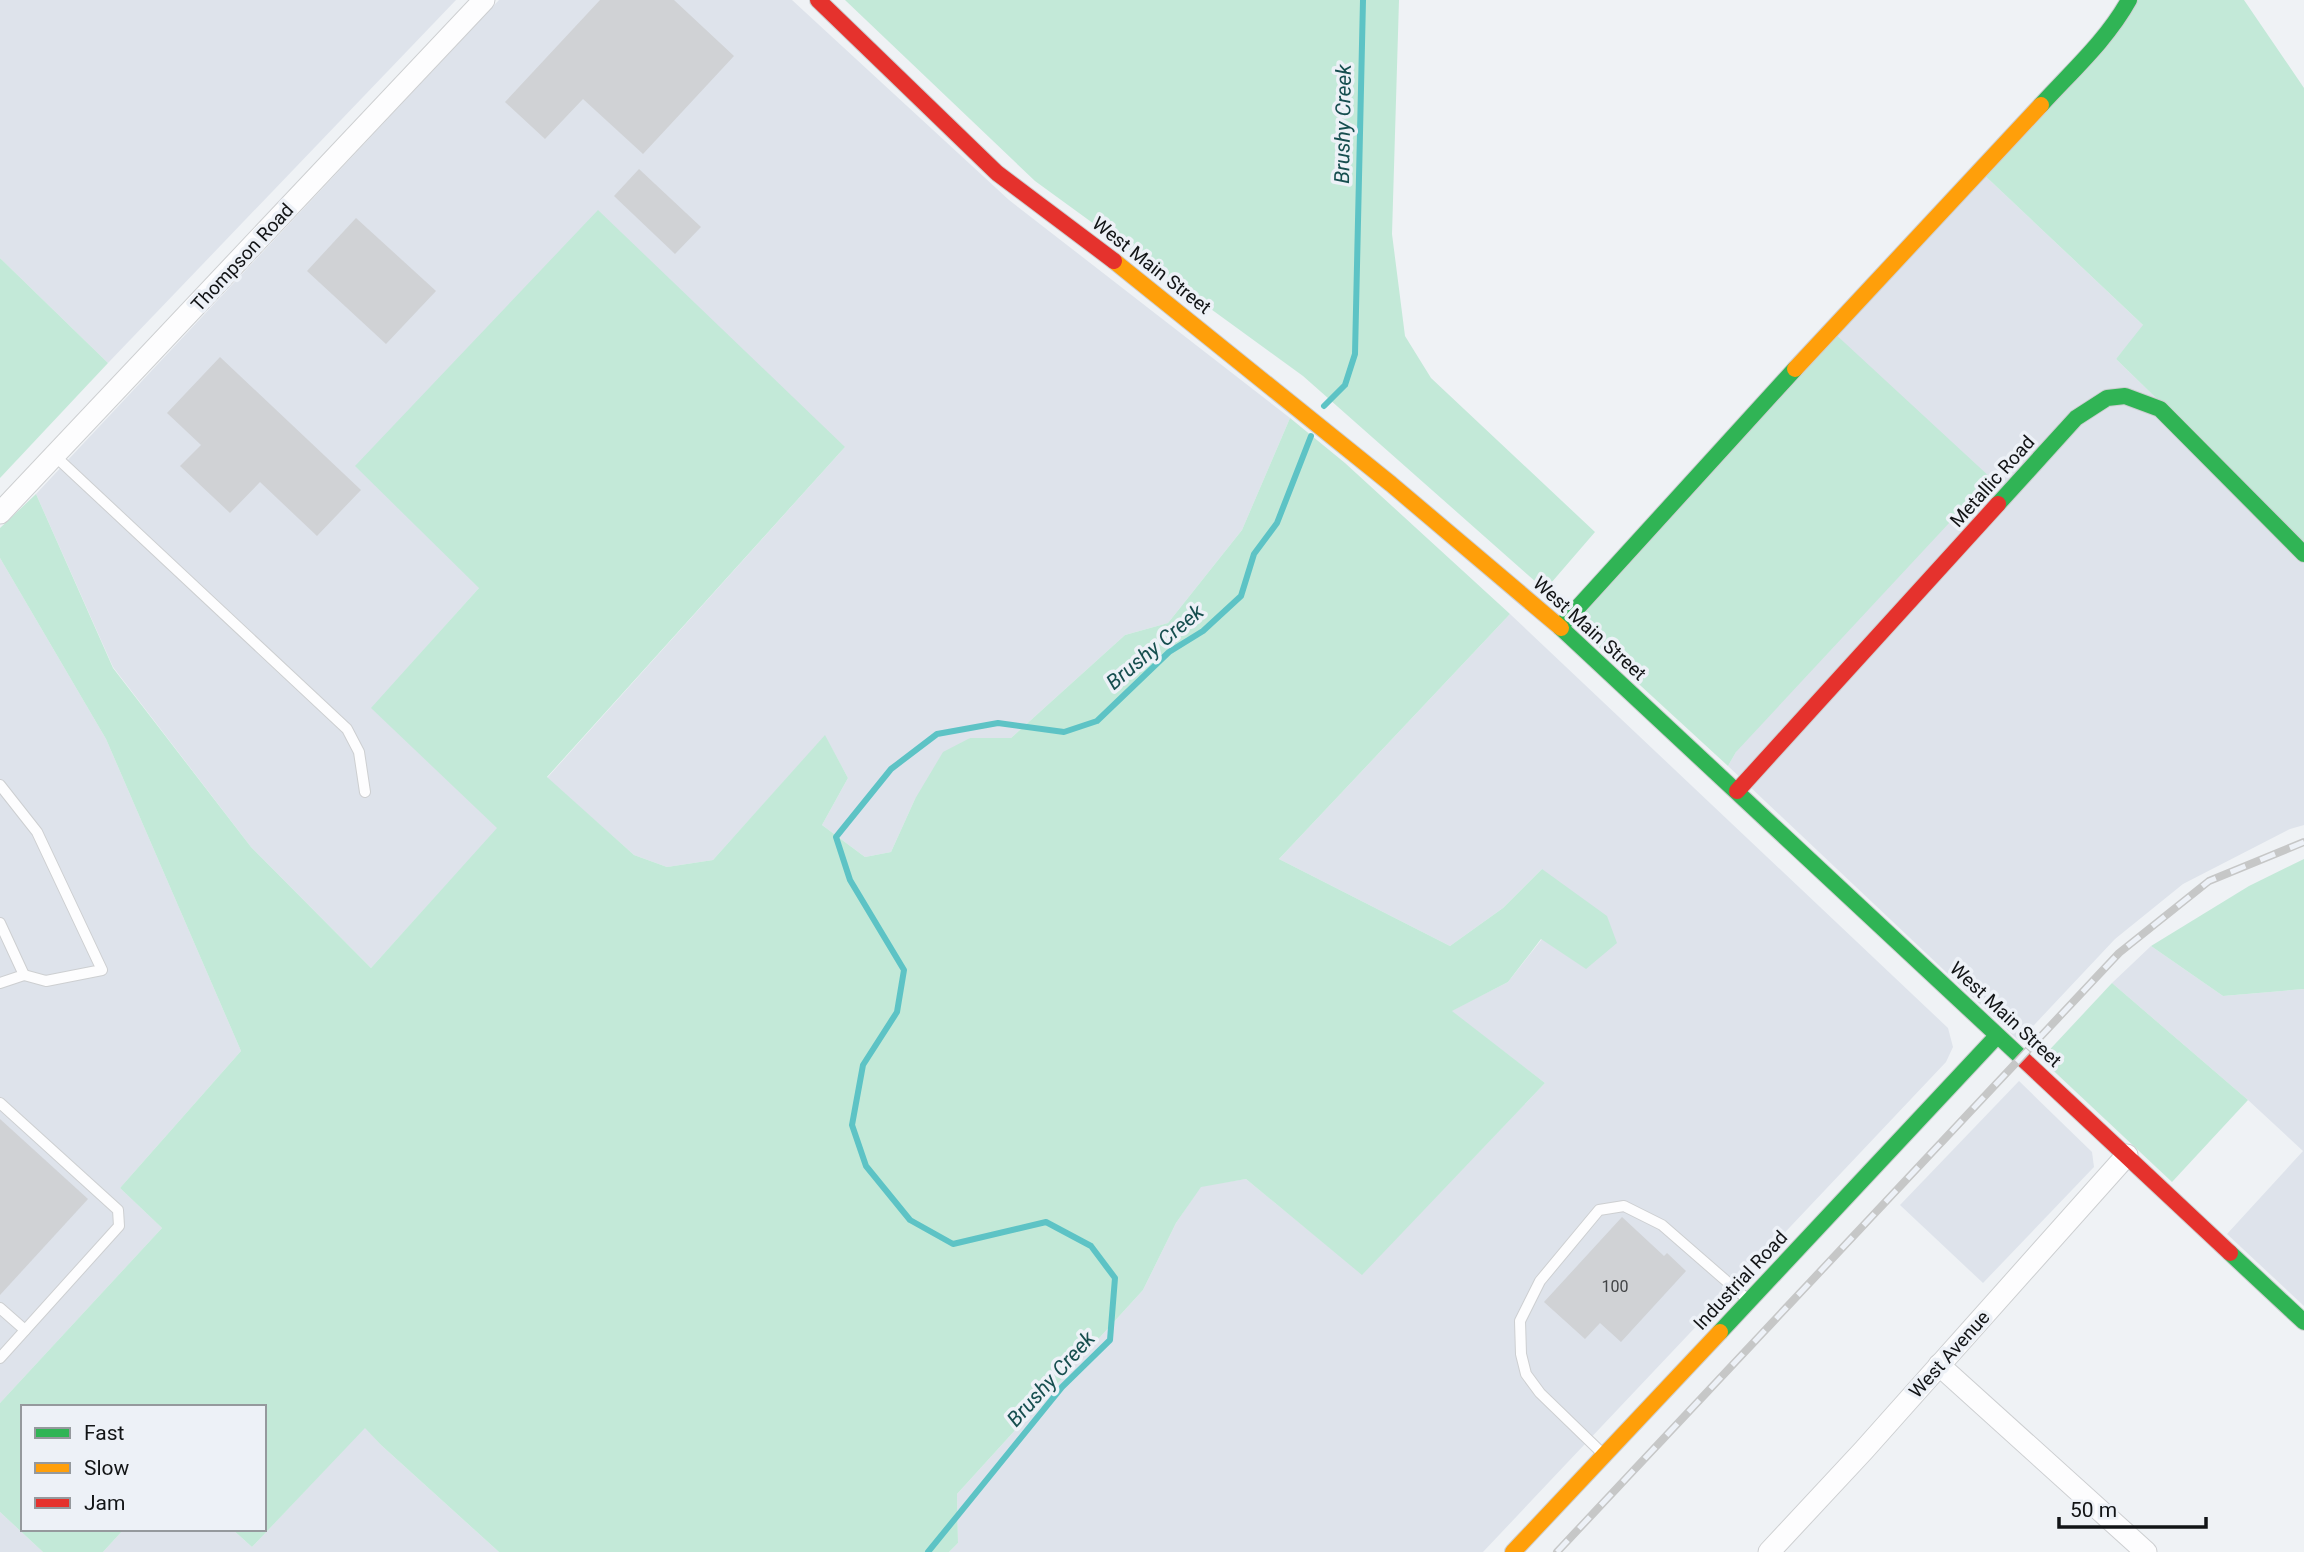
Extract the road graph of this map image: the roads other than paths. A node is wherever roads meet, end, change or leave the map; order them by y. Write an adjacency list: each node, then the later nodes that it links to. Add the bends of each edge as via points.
1 (484, 0): 4 (street, Thompson Road)
2 (818, 0): 7 (street, West Main Street, via 997,173 1160,296)
3 (2129, 0): 7 (street, via 2092,50)
4 (55, 456): 5 (street, Thompson Road); 10 (lane, via 347,729 359,752)
5 (0, 513)
6 (2304, 554): 9 (street, Metallic Road, via 2160,409 2119,394 2098,400 2076,418)
7 (1560, 627): 9 (street, West Main Street)
8 (0, 785): 12 (lane, via 37,832 102,970 46,981)
9 (1737, 791): 14 (street, West Main Street)
10 (365, 792)
11 (0, 923): 12 (lane)
12 (24, 975): 13 (lane)
13 (0, 983)
14 (1997, 1036): 16 (street, West Main Street); 17 (street, Industrial Road)
15 (0, 1102): 20 (lane, via 118,1210 120,1217 119,1226)
16 (2127, 1155): 19 (street, West Main Street); 22 (street, West Avenue)
17 (1749, 1301): 23 (street, Industrial Road); 23 (lane, via 1662,1225 1624,1206 1599,1210 1540,1281 1520,1321 1526,1374)
18 (0, 1308): 20 (lane)
19 (2304, 1322)
20 (25, 1331): 21 (lane)
21 (0, 1358)
22 (1939, 1365): 24 (street, West Avenue); 26 (street)
23 (1604, 1455): 25 (street, Industrial Road)
24 (1775, 1550)
25 (1513, 1552)
26 (2146, 1552)

